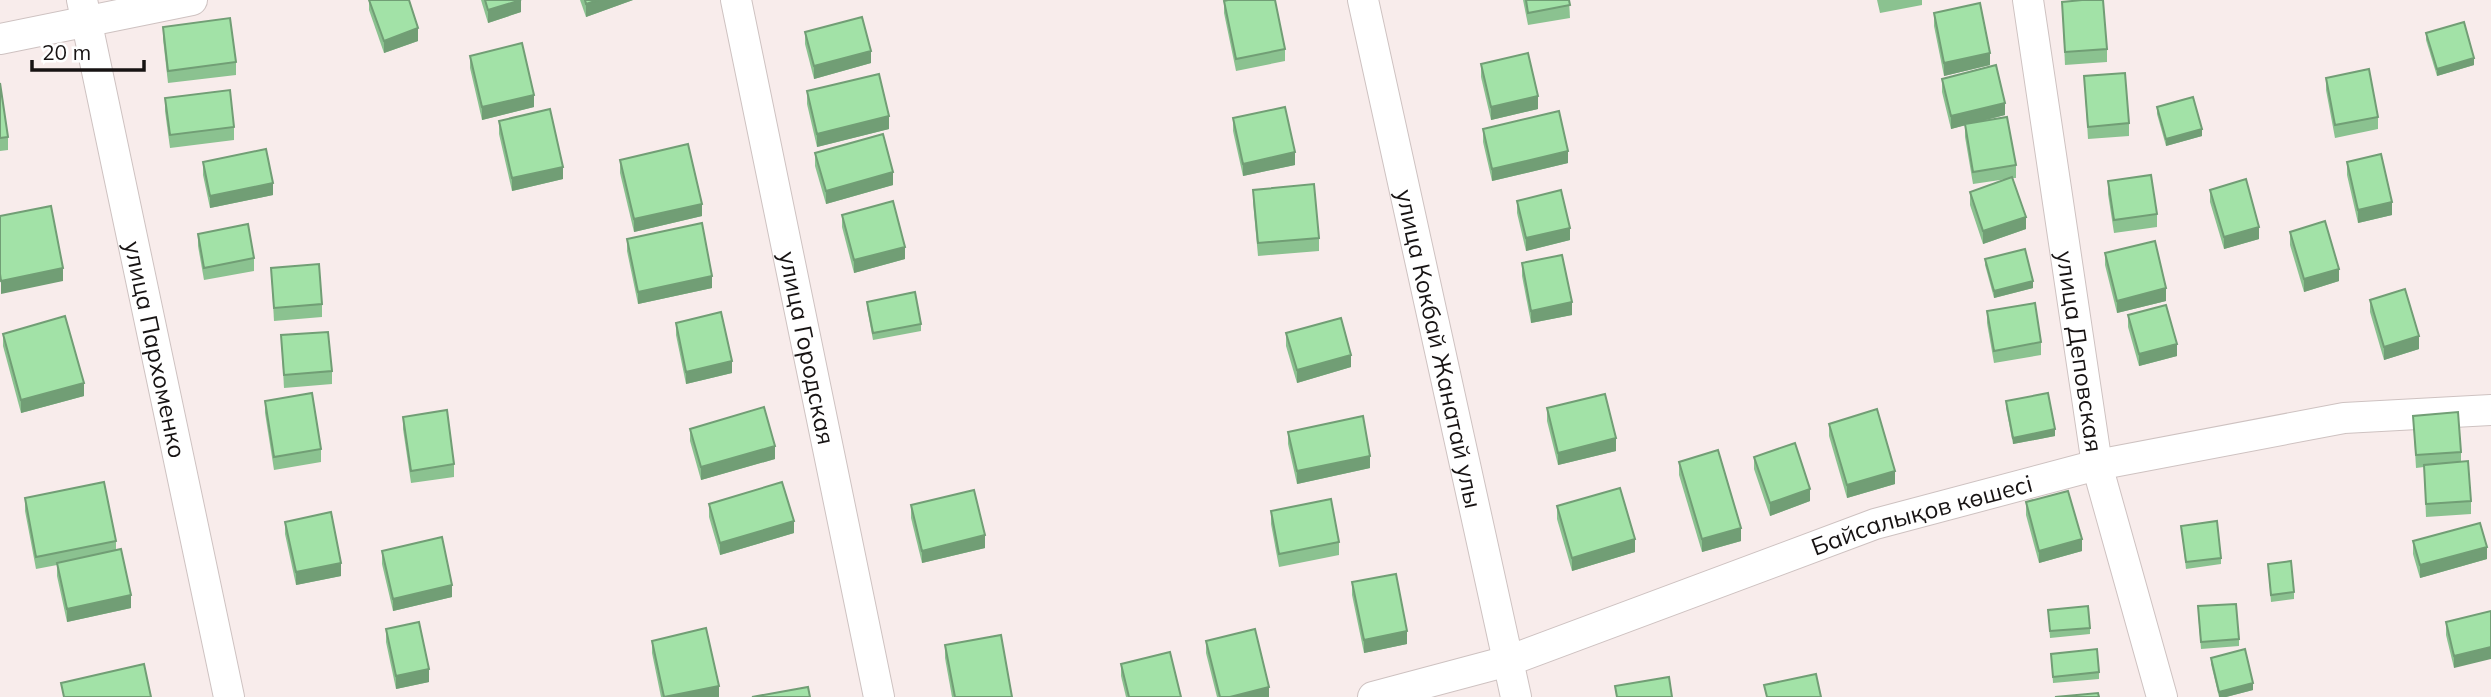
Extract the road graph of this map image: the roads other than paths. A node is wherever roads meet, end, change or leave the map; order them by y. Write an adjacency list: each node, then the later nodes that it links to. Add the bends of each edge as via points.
1 (192, 0): 5 (street)
2 (736, 0): 11 (street, улица Городская)
3 (1363, 0): 9 (street, улица Кокбай Жанатай улы)
4 (2028, 0): 8 (street, улица Деповская)
5 (85, 11): 6 (street); 10 (street, улица Пархоменко)
6 (0, 39)
7 (2491, 410): 8 (street, Байсалықов көшесі, via 2344,418)
8 (2097, 465): 9 (street, Байсалықов көшесі, via 1875,524); 14 (street, улица Деповская)
9 (1508, 661): 12 (street, Байсалықов көшесі); 13 (street, улица Кокбай Жанатай улы)
10 (229, 697)
11 (879, 697)
12 (1373, 697)
13 (1516, 697)
14 (2162, 697)

